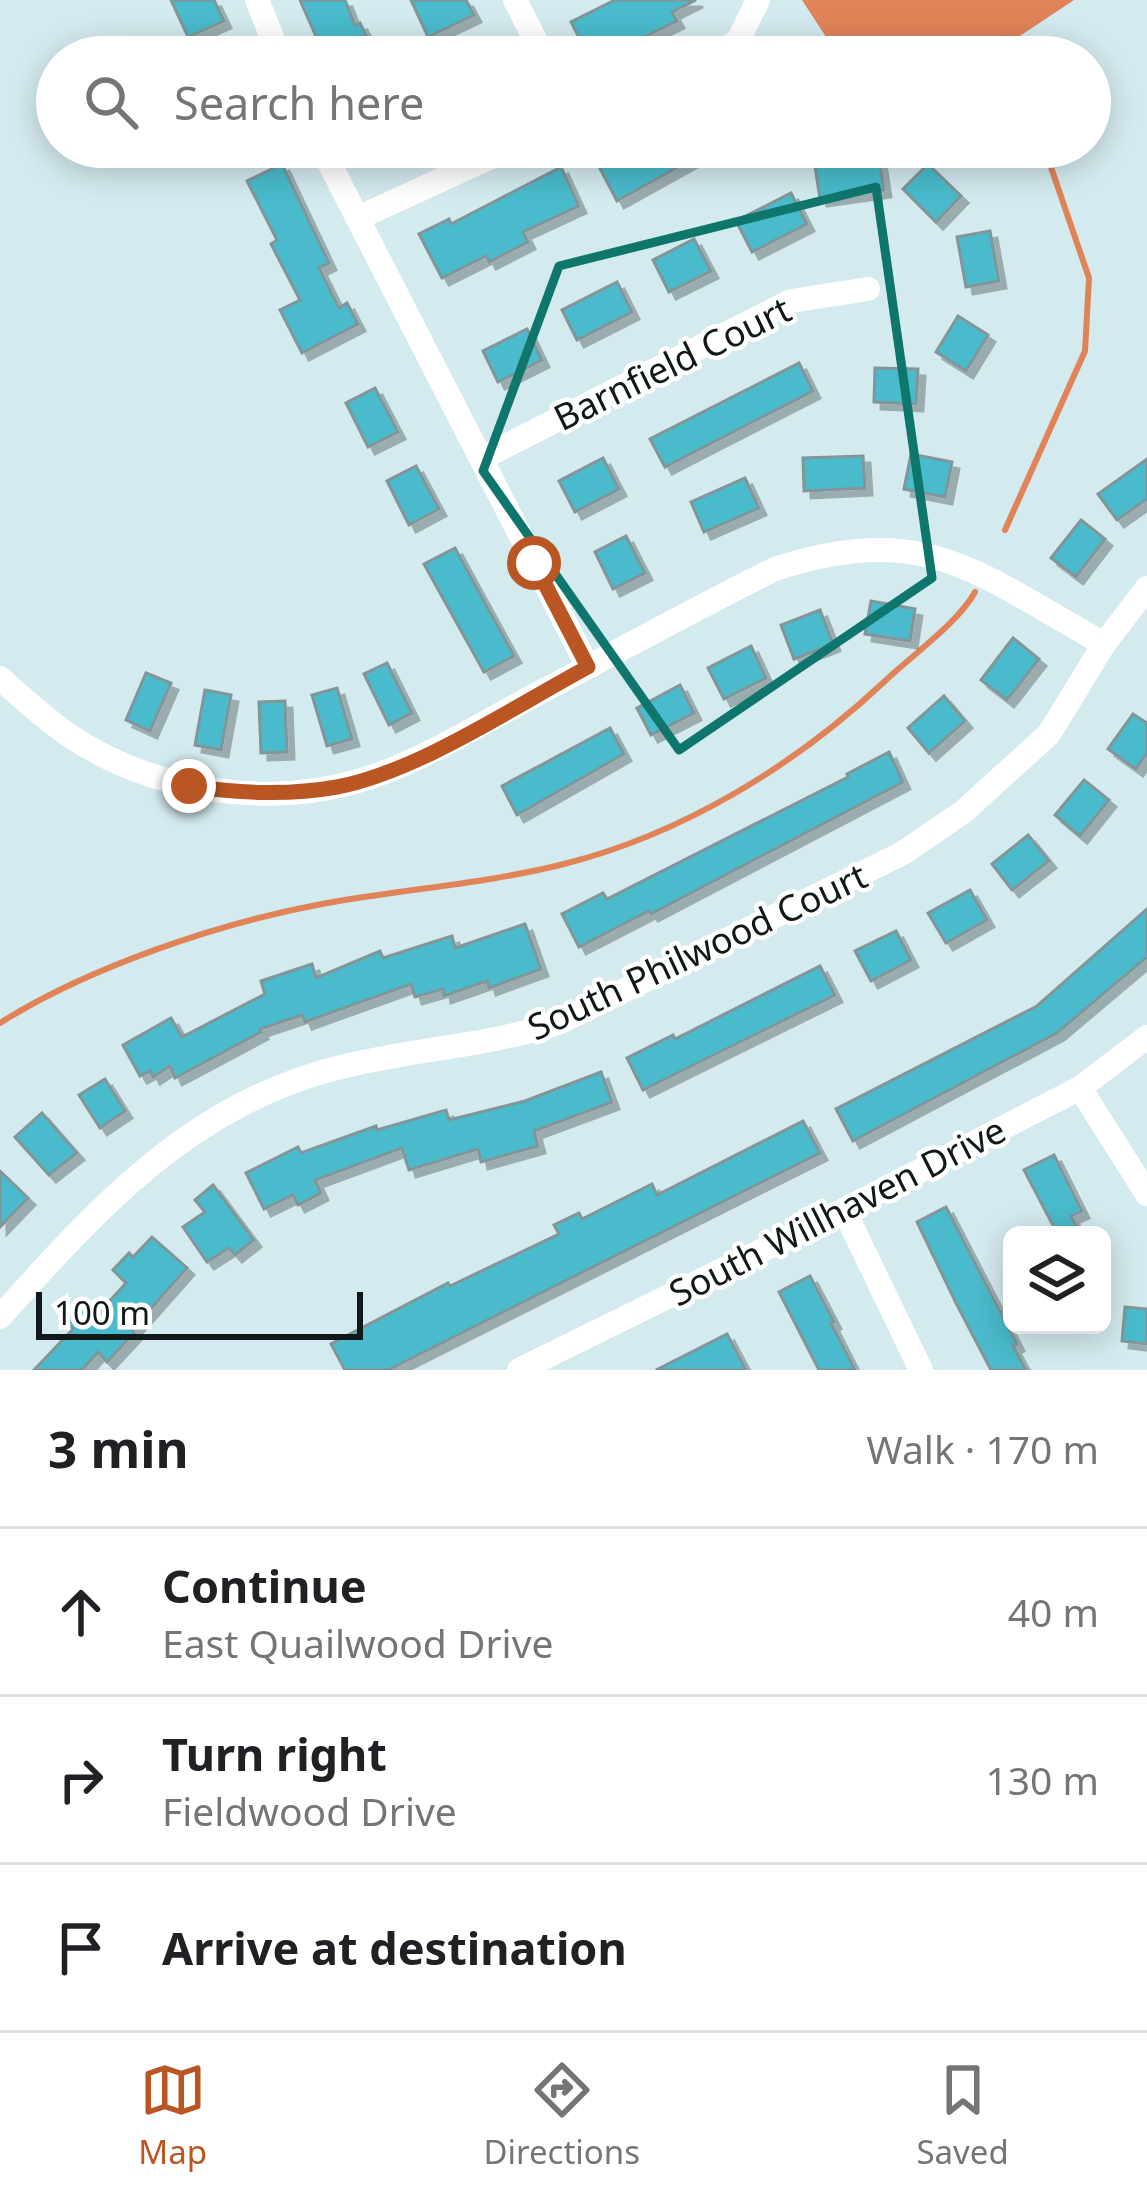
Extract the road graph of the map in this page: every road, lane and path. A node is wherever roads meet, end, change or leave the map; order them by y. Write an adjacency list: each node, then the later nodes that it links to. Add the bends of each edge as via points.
1 (257, 0): 4 (street)
2 (515, 0): 5 (street)
3 (758, 0): 6 (street)
4 (272, 36)
5 (533, 36)
6 (740, 36)
7 (332, 168): 9 (street)
8 (468, 168): 9 (street)
9 (358, 218): 11 (street)
10 (868, 289): 11 (street, Barnfield Court, via 791,301)
11 (482, 458): 14 (street)
12 (1147, 588): 13 (street, South Philwood Court)
13 (1104, 644): 14 (street, via 960,563 861,548 775,568); 20 (street, South Philwood Court, via 1049,734 903,854 558,1023 335,1068 232,1110 143,1167)
14 (588, 667): 15 (street, via 373,777 252,795 189,786 132,766 72,737)
15 (0, 678)
16 (1147, 1037): 17 (street, South Willhaven Drive)
17 (1079, 1088): 18 (street); 19 (street, South Willhaven Drive)
18 (1147, 1194)
19 (844, 1210): 21 (street, South Willhaven Drive); 22 (street)
20 (0, 1317)
21 (519, 1370)
22 (921, 1370)

